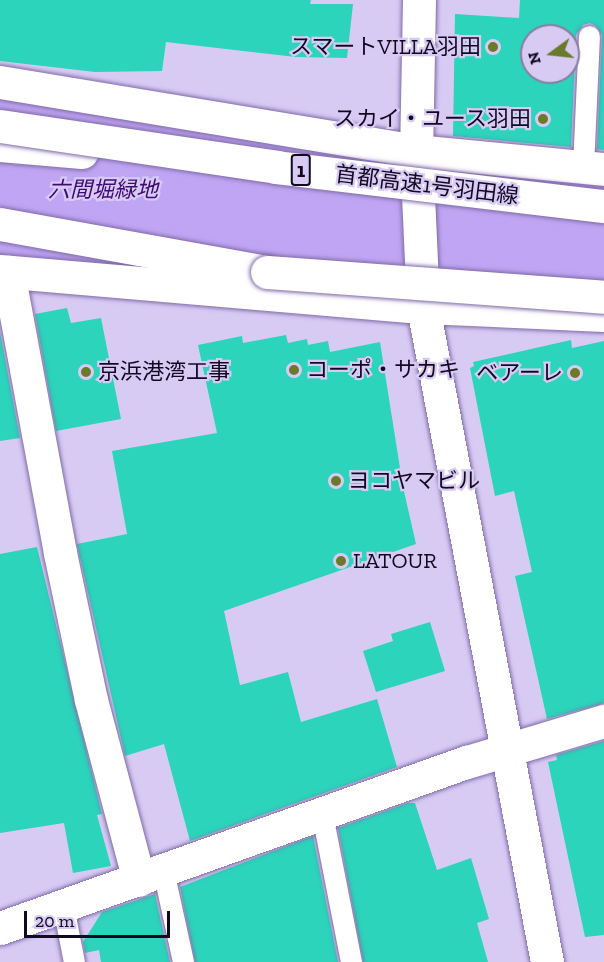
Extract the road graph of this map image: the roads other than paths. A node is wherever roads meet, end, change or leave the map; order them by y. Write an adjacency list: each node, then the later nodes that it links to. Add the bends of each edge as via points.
1 (418, 0): 6 (main road)
2 (589, 36): 8 (lane)
3 (0, 81): 6 (main road)
4 (0, 126): 7 (main road, 首都高速1号羽田線 / 1, bridge)
5 (0, 145): 7 (main road, bridge)
6 (416, 151): 8 (main road); 14 (main road)
7 (276, 168): 9 (main road, 首都高速1号羽田線 / 1, bridge)
8 (594, 168)
9 (604, 206)
10 (0, 224): 12 (main road)
11 (3, 263): 12 (main road); 14 (main road); 19 (main road, via 91,700)
12 (267, 273): 13 (main road, bridge)
13 (604, 297)
14 (423, 307): 15 (main road); 17 (main road)
15 (604, 315)
16 (604, 721): 17 (main road)
17 (504, 751): 18 (main road); 25 (main road)
18 (322, 814): 19 (main road); 24 (lane)
19 (151, 875): 20 (main road); 23 (lane)
20 (63, 906): 21 (main road); 22 (lane)
21 (0, 928)
22 (74, 962)
23 (183, 962)
24 (351, 962)
25 (548, 962)

